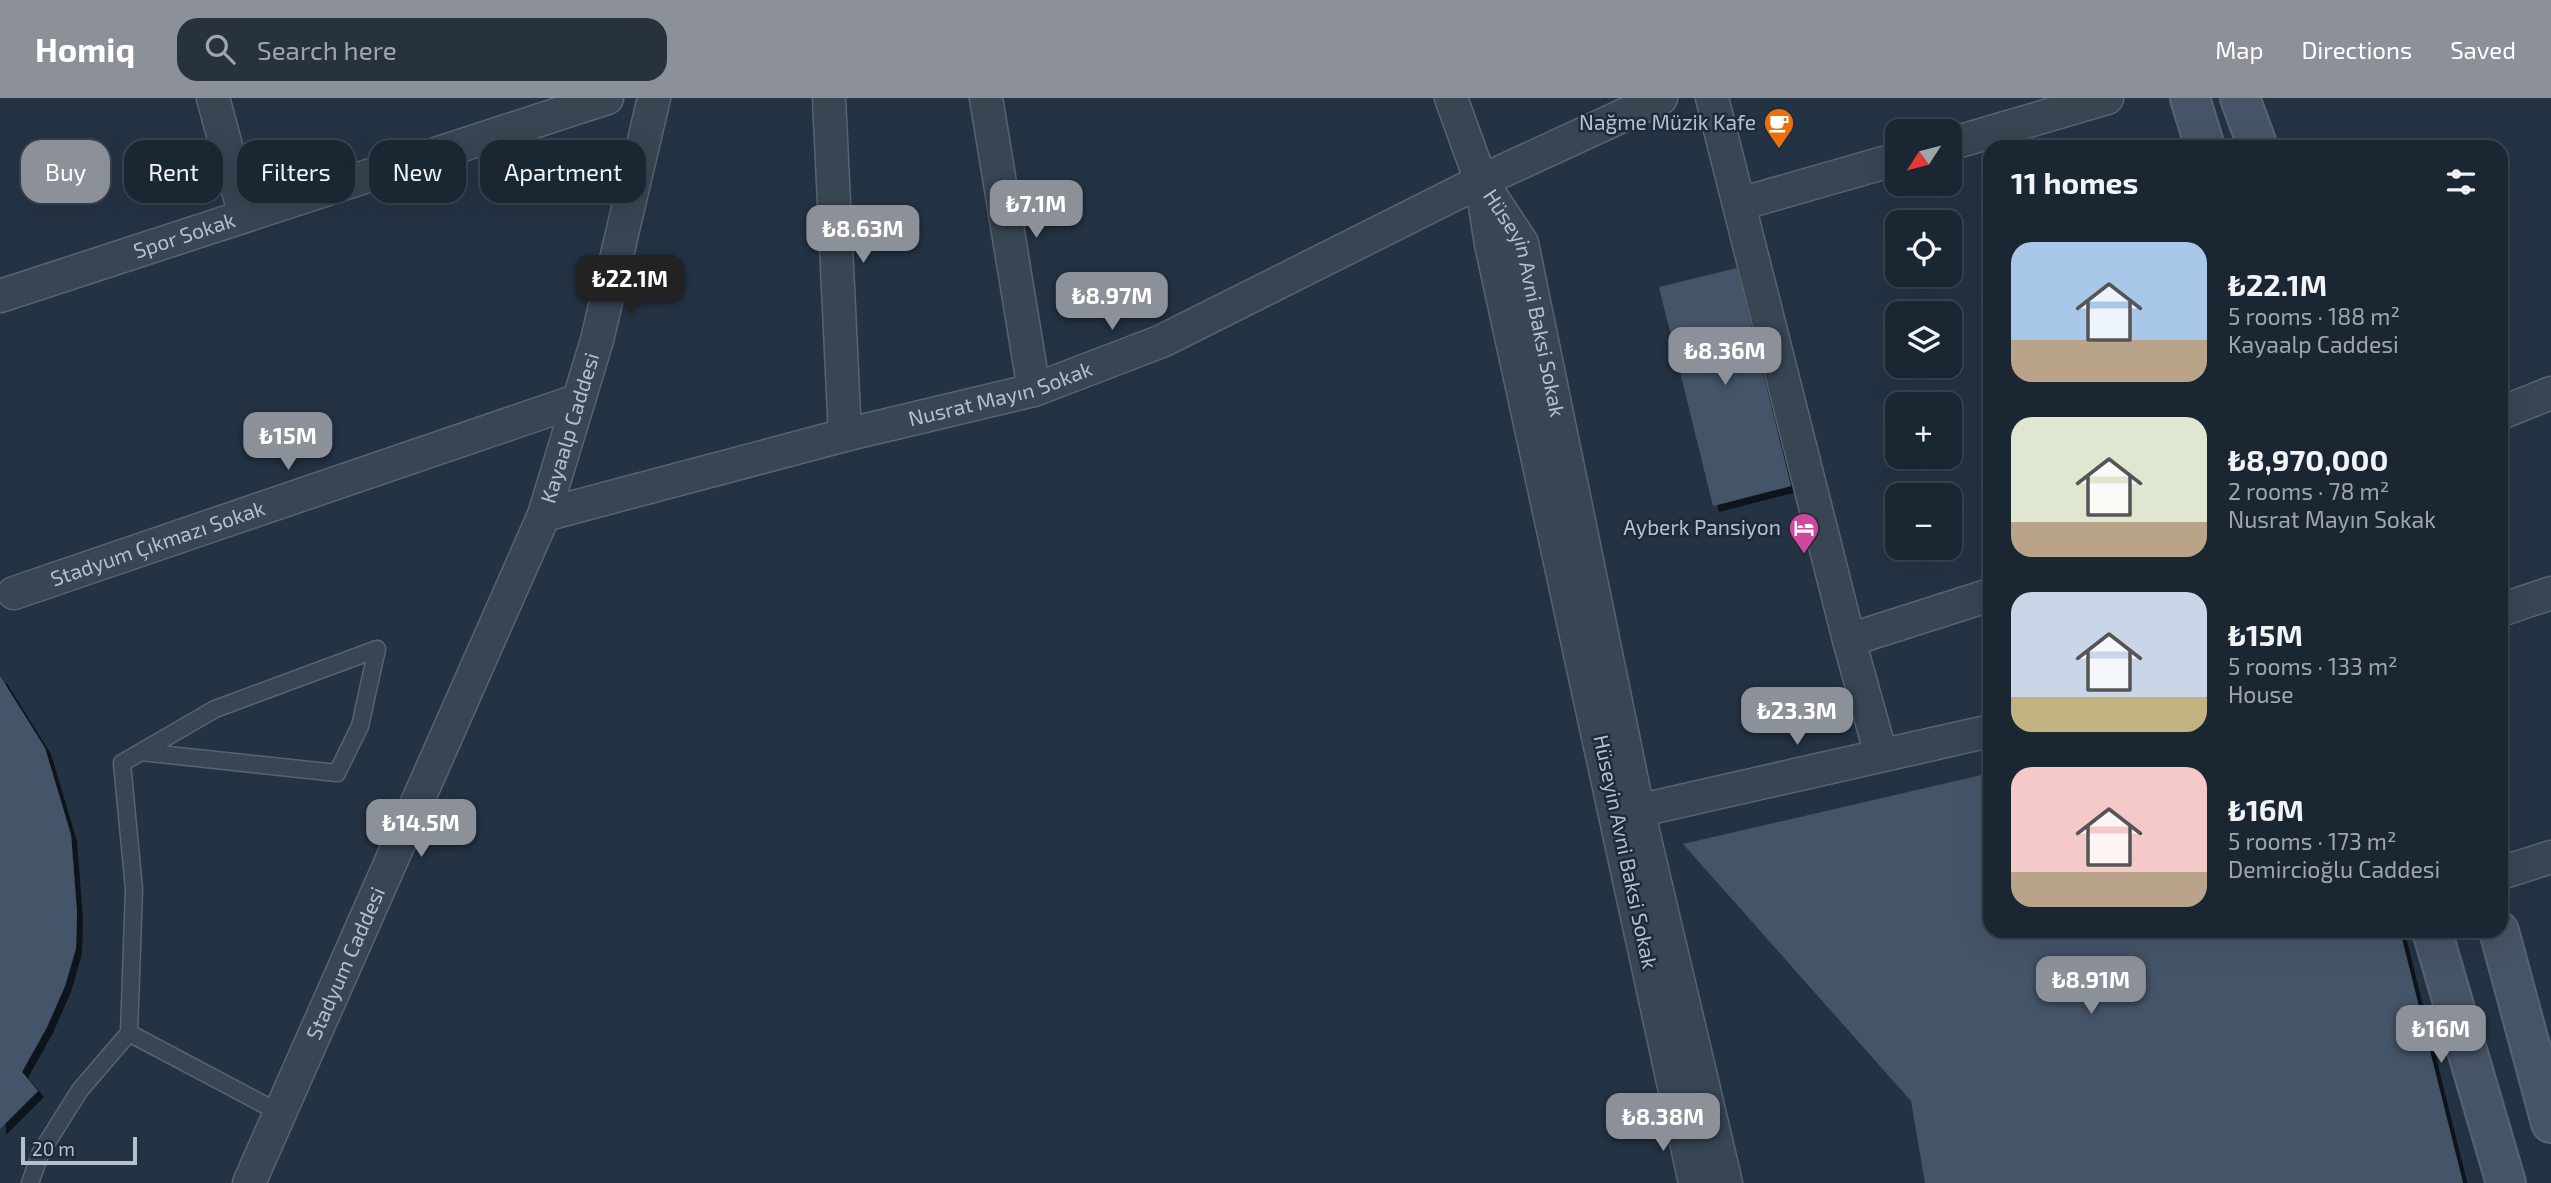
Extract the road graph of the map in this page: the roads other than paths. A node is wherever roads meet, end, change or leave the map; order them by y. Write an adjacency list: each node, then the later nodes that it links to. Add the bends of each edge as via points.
1 (213, 98): 18 (street)
2 (607, 98): 18 (street, Spor Sokak)
3 (654, 98): 22 (street, Kayaalp Caddesi)
4 (829, 98): 24 (street)
5 (986, 98): 20 (street)
6 (1451, 98): 16 (street, Hüseyin Avni Baksi Sokak)
7 (1661, 98): 16 (street, Nusrat Mayın Sokak)
8 (1712, 98): 17 (street)
9 (2107, 98): 12 (street)
10 (2190, 98): 13 (main road)
11 (2240, 98): 14 (main road)
12 (1962, 140)
13 (2203, 140)
14 (2255, 140)
15 (1885, 162): 17 (street)
16 (1481, 181): 20 (street, Nusrat Mayın Sokak, via 1162,341); 34 (street, Hüseyin Avni Baksi Sokak, via 1521,243)
17 (1740, 204): 30 (street)
18 (245, 216): 19 (street, Spor Sokak)
19 (1, 292)
20 (1034, 390): 24 (street, Nusrat Mayın Sokak)
21 (2551, 393): 23 (street)
22 (579, 400): 25 (street, Kayaalp Caddesi); 26 (street, Stadyum Çıkmazı Sokak)
23 (2508, 410)
24 (845, 435): 25 (street, Nusrat Mayın Sokak)
25 (544, 514): 40 (street, Stadyum Caddesi)
26 (15, 593)
27 (2551, 593): 29 (street)
28 (1983, 597): 30 (street)
29 (2508, 608)
30 (1849, 640): 33 (street)
31 (1983, 733): 33 (street)
32 (141, 752): 32 (lane, via 337,774 360,726 377,649 215,709); 39 (lane, via 122,763 134,889)
33 (1881, 755): 34 (street)
34 (1627, 813): 44 (street, Hüseyin Avni Baksi Sokak); 45 (street, Hüseyin Avni Baksi Sokak)
35 (2551, 856): 36 (street)
36 (2508, 871)
37 (2434, 938): 46 (main road)
38 (2501, 938): 41 (main road)
39 (129, 1034): 40 (lane); 42 (lane, via 80,1090 41,1152)
40 (280, 1113): 43 (street, Stadyum Caddesi)
41 (2551, 1123)
42 (30, 1183)
43 (249, 1183)
44 (1695, 1183)
45 (1727, 1183)
46 (2507, 1183)

